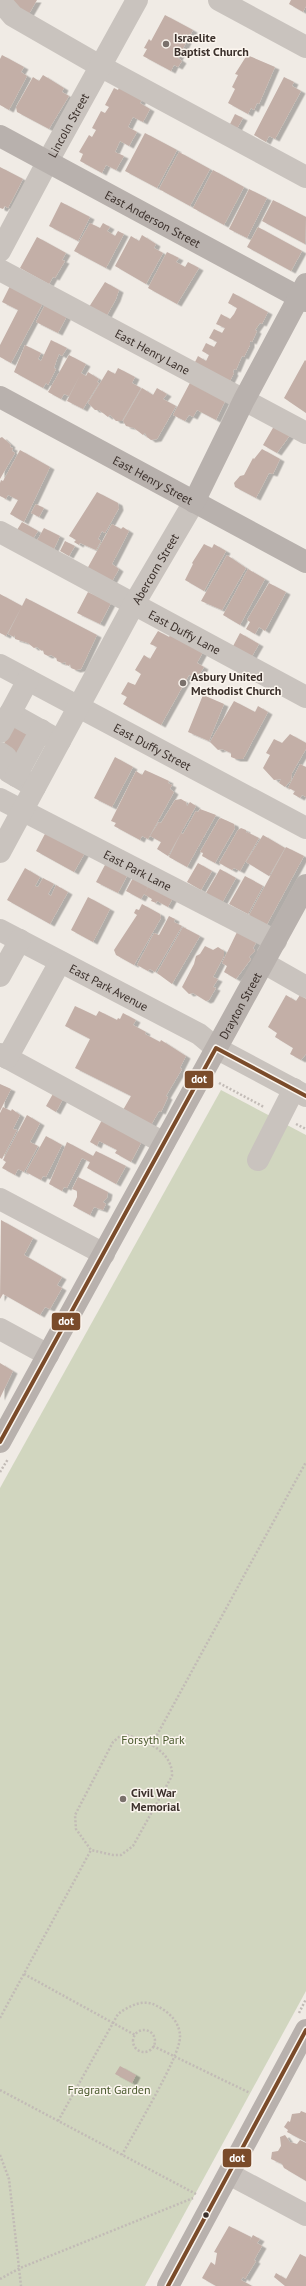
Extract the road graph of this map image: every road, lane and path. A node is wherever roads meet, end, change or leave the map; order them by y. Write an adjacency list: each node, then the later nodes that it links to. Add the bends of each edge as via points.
1 (137, 0): 5 (street, Lincoln Street)
2 (219, 0): 4 (street)
3 (0, 1): 5 (street, via 13,16)
4 (306, 47)
5 (100, 66): 7 (street, Lincoln Street); 8 (street)
6 (0, 136): 7 (main road, East Anderson Street)
7 (48, 161): 9 (street, Lincoln Street); 11 (main road, East Anderson Street)
8 (306, 177)
9 (0, 251)
10 (0, 270): 13 (street, East Henry Lane)
11 (304, 294): 13 (main road, Abercorn Street)
12 (0, 397): 15 (main road, East Henry Street)
13 (244, 400): 14 (street, East Henry Lane); 15 (main road, Abercorn Street)
14 (306, 433)
15 (194, 502): 17 (main road, East Henry Street); 18 (street, Abercorn Street)
16 (0, 532): 18 (street, East Duffy Lane)
17 (306, 562)
18 (134, 604): 21 (street, East Duffy Lane); 22 (street, Abercorn Street)
19 (0, 665): 20 (street, East Duffy Street)
20 (28, 680): 22 (street, East Duffy Street); 23 (street)
21 (306, 696)
22 (78, 707): 25 (street, Abercorn Street); 31 (street, East Duffy Street)
23 (5, 723): 24 (street)
24 (41, 730): 25 (street); 27 (street)
25 (60, 741): 28 (street, Abercorn Street)
26 (0, 754): 27 (street, via 6,757 9,772)
27 (16, 776): 28 (street)
28 (35, 787): 30 (street, Abercorn Street)
29 (0, 799): 30 (street, East Park Lane)
30 (22, 811): 32 (street, Abercorn Street); 36 (street, East Park Lane)
31 (306, 828)
32 (0, 852)
33 (306, 885): 36 (main road, Drayton Street)
34 (0, 930): 35 (street, East Park Avenue)
35 (20, 940): 37 (street, East Park Avenue); 39 (street)
36 (276, 941): 38 (main road, Drayton Street)
37 (60, 962): 41 (street, East Park Avenue, via 199,1034); 42 (street)
38 (264, 963): 40 (street); 41 (main road, Drayton Street)
39 (0, 976)
40 (304, 980)
41 (216, 1048): 44 (street, East Park Avenue); 47 (main road, Drayton Street)
42 (4, 1056): 47 (street)
43 (215, 1090): 45 (path, via 219,1083)
44 (300, 1092): 45 (street)
45 (280, 1116): 46 (path); 48 (street)
46 (306, 1129)
47 (164, 1143): 50 (main road, Drayton Street)
48 (258, 1160)
49 (0, 1199): 50 (street)
50 (104, 1254): 52 (main road, Drayton Street)
51 (0, 1329): 52 (street)
52 (48, 1354): 53 (main road, Drayton Street)
53 (6, 1447): 55 (path)
54 (306, 1462): 56 (path)
55 (0, 1472)
56 (150, 1746): 57 (path, via 127,1735 113,1742 75,1814 76,1829); 57 (path, via 170,1760 172,1776 139,1838 121,1855)
57 (91, 1850): 58 (path)
58 (24, 1974): 59 (path); 60 (path)
59 (0, 2018)
60 (112, 2023): 62 (path); 64 (path, via 118,2014 137,2003 154,2004 167,2011 178,2025 179,2047); 67 (path)
61 (306, 2030): 70 (main road)
62 (135, 2035): 63 (path, via 140,2031 150,2033 154,2039); 63 (path, via 133,2041 138,2050 148,2051)
63 (153, 2046): 64 (path)
64 (174, 2057): 66 (path); 69 (path)
65 (0, 2090): 67 (path)
66 (255, 2095)
67 (58, 2121): 69 (path)
68 (0, 2155): 72 (path, via 9,2179)
69 (122, 2155): 72 (path, via 200,2196)
70 (229, 2174): 71 (street); 75 (main road)
71 (306, 2215)
72 (20, 2268): 73 (path); 74 (path)
73 (0, 2279)
74 (21, 2286)
75 (168, 2286)

